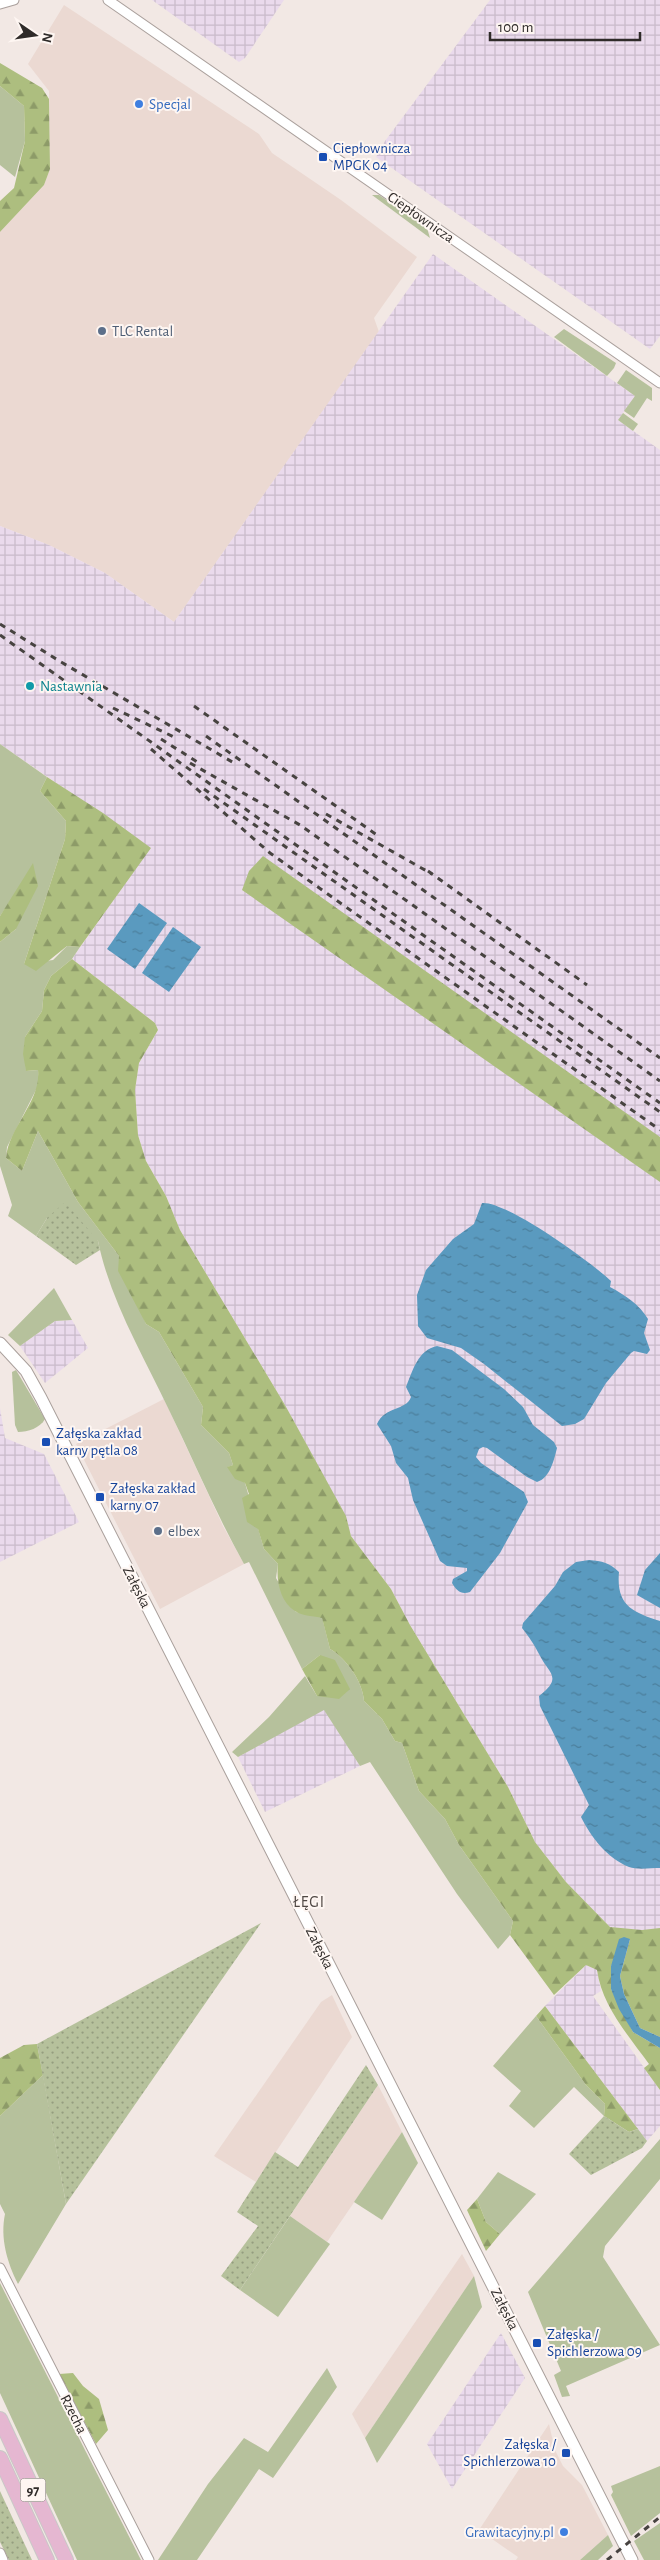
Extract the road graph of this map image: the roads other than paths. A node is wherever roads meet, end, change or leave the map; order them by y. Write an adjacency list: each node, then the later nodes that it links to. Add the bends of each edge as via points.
1 (14, 0): 3 (street)
2 (108, 0): 4 (street, Ciepłownicza)
3 (0, 4)
4 (660, 383)
5 (0, 1343): 14 (street, Załęska, via 26,1371 42,1398)
6 (0, 2268): 13 (street, Rzecha)
7 (0, 2419): 12 (main road, 97)
8 (0, 2458): 11 (main road, 97)
9 (0, 2553): 10 (street)
10 (3, 2560)
11 (47, 2560)
12 (66, 2560)
13 (149, 2560)
14 (632, 2560)

